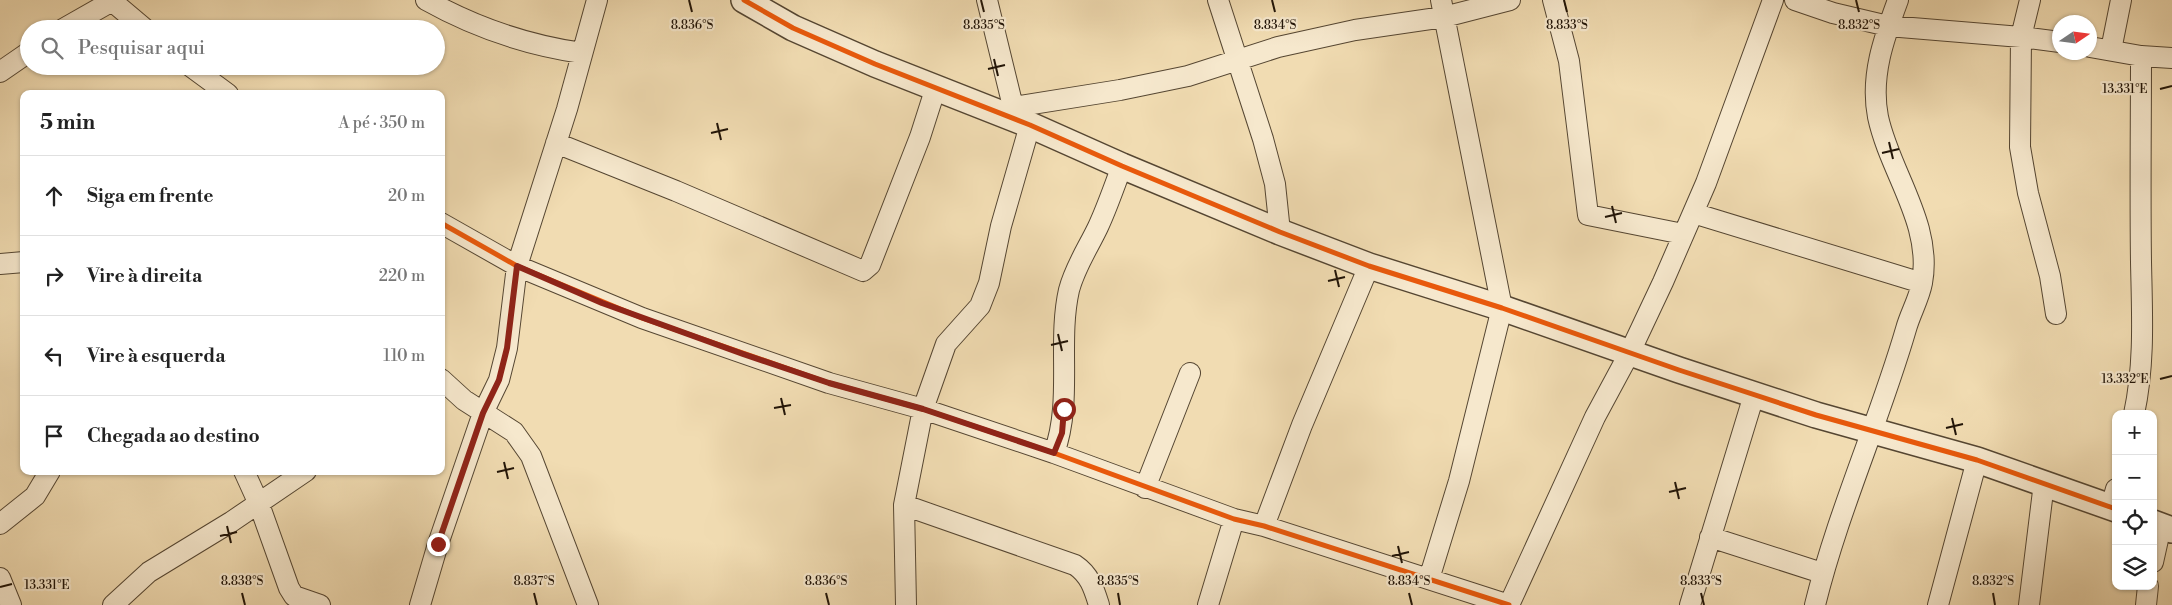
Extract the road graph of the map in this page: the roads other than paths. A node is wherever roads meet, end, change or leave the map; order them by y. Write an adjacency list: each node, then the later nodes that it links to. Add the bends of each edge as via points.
1 (426, 0): 22 (street, via 460,19 504,35 541,47)
2 (598, 0): 22 (street)
3 (744, 0): 29 (street, via 792,28)
4 (1218, 0): 26 (street)
5 (1510, 0): 14 (street)
6 (1554, 0): 37 (street, via 1569,62 1588,216)
7 (1773, 0): 34 (street)
8 (1795, 0): 17 (street)
9 (1898, 0): 17 (street)
10 (2030, 0): 18 (street)
11 (2121, 0): 21 (street)
12 (113, 1): 15 (street); 16 (street)
13 (990, 1): 31 (street)
14 (1442, 8): 26 (street); 43 (street)
15 (79, 20)
16 (135, 20)
17 (1888, 26): 18 (street); 42 (street, via 1876,82 1878,118 1918,225 1922,242)
18 (2021, 37): 19 (street); 44 (street, via 2020,147)
19 (2052, 41)
20 (2097, 48): 21 (street)
21 (2111, 50): 23 (street)
22 (582, 53): 32 (street)
23 (2141, 56): 25 (street); 50 (street, via 2144,324)
24 (20, 58): 27 (street)
25 (2172, 58)
26 (1237, 59): 31 (street, via 1178,78); 36 (street, via 1274,184)
27 (0, 72)
28 (202, 75): 30 (street)
29 (936, 87): 31 (street); 32 (street, via 870,266 863,271)
30 (223, 90)
31 (1019, 117): 33 (street); 49 (street, via 989,282 980,306 946,344)
32 (556, 143): 40 (street)
33 (1122, 166): 36 (street); 53 (street, via 1098,226 1075,269 1069,290 1062,433)
34 (1693, 213): 37 (street); 42 (street)
35 (445, 225): 40 (street)
36 (1280, 232): 41 (street)
37 (1683, 234): 45 (street)
38 (20, 262): 39 (street)
39 (0, 264)
40 (517, 266): 49 (street, via 634,315 743,354 829,383); 51 (street, via 507,348 499,380)
41 (1369, 266): 43 (street); 65 (street, via 1302,425)
42 (1922, 283): 52 (street)
43 (1502, 308): 45 (street); 71 (street, via 1459,481)
44 (2056, 314)
45 (1630, 352): 48 (street); 81 (street, via 1595,417)
46 (1190, 373): 59 (street)
47 (445, 383): 51 (street)
48 (1754, 395): 52 (street); 67 (street)
49 (923, 409): 53 (street); 62 (street)
50 (2135, 410)
51 (483, 413): 76 (street); 77 (street, via 514,432 531,456)
52 (1872, 431): 54 (street); 69 (street)
53 (1054, 453): 59 (street)
54 (1977, 460): 58 (street); 84 (street)
55 (48, 475): 64 (street, via 35,496)
56 (246, 475): 61 (street)
57 (300, 475): 61 (street)
58 (2044, 483): 60 (street); 85 (street)
59 (1145, 488): 63 (street)
60 (2112, 501)
61 (259, 504): 74 (street, via 149,572); 75 (street, via 288,588 294,596)
62 (904, 505): 78 (street); 79 (street, via 1076,565 1090,580)
63 (1234, 520): 65 (street); 80 (street)
64 (0, 524)
65 (1264, 526): 71 (street)
66 (2162, 527): 68 (street)
67 (1710, 537): 69 (street); 82 (street)
68 (2157, 546)
69 (1822, 573): 83 (street)
70 (0, 578): 73 (street)
71 (1429, 579): 81 (street)
72 (2148, 590): 86 (street)
73 (11, 605)
74 (113, 605)
75 (320, 605)
76 (420, 605)
77 (588, 605)
78 (906, 605)
79 (1099, 605)
80 (1208, 605)
81 (1509, 605)
82 (1690, 605)
83 (1815, 605)
84 (1938, 605)
85 (2029, 605)
86 (2146, 605)

